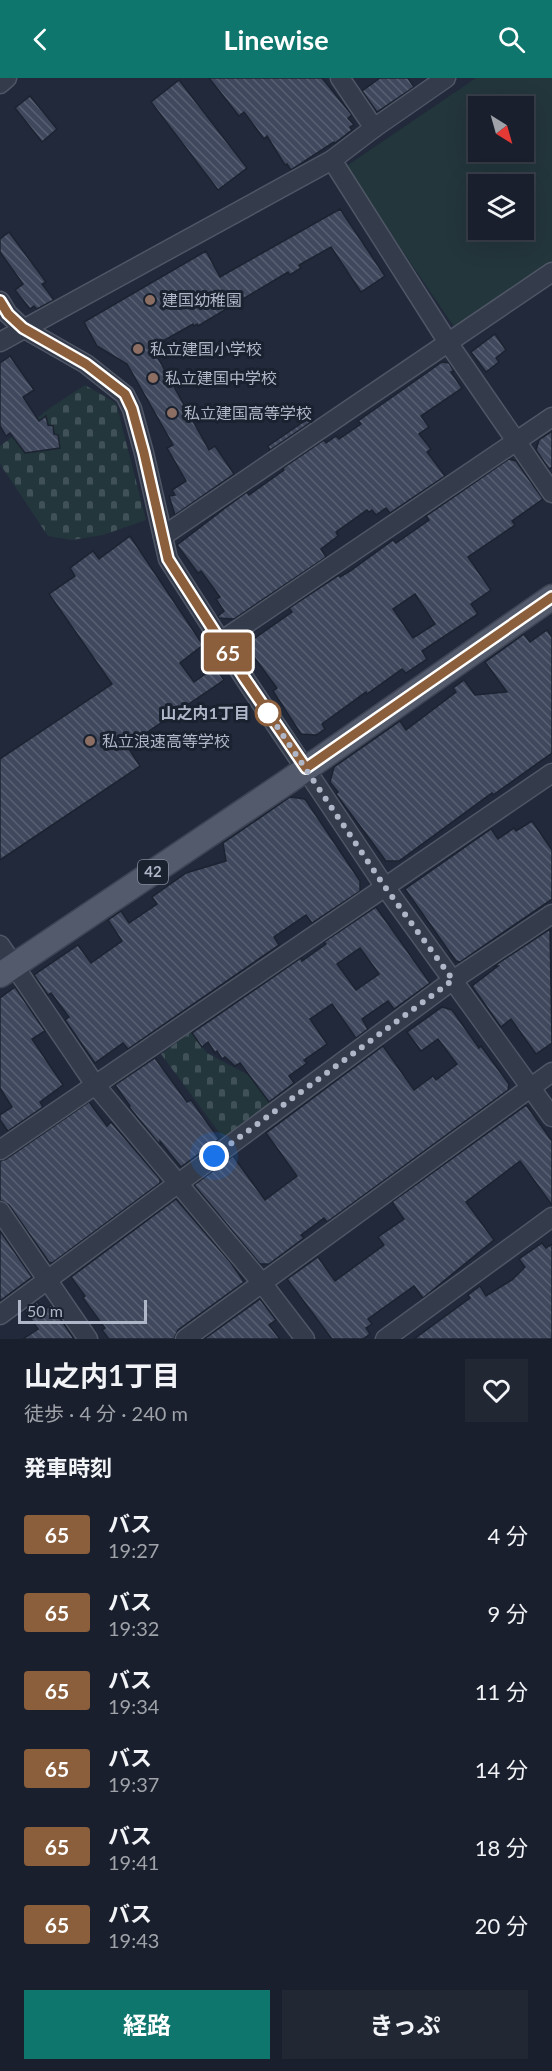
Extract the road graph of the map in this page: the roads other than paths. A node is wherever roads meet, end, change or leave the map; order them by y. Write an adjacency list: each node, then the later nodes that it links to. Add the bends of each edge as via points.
1 (7, 78): 4 (street)
2 (340, 78): 5 (street)
3 (446, 78): 5 (street)
4 (0, 84)
5 (374, 128): 6 (street)
6 (332, 160): 9 (street); 11 (street)
7 (552, 272): 11 (street)
8 (0, 301): 9 (street)
9 (23, 328): 10 (street); 15 (street, via 86,364 125,394 144,453)
10 (0, 342)
11 (449, 344): 13 (street); 15 (street)
12 (552, 417): 13 (street)
13 (516, 441): 14 (street); 17 (street)
14 (552, 493)
15 (163, 536): 17 (street, via 168,559)
16 (552, 597): 18 (main road, 42)
17 (221, 641): 18 (street)
18 (306, 768): 20 (street); 23 (main road, 42)
19 (552, 772): 20 (street)
20 (385, 887): 24 (street); 26 (street)
21 (552, 914): 24 (street)
22 (0, 945): 23 (street)
23 (7, 971): 26 (street)
24 (453, 980): 27 (street); 30 (street)
25 (552, 1072): 27 (street)
26 (96, 1086): 29 (street); 30 (street)
27 (529, 1088): 28 (street); 34 (street)
28 (552, 1117)
29 (0, 1150)
30 (177, 1184): 33 (street); 34 (street)
31 (0, 1211): 33 (street)
32 (552, 1217): 39 (street)
33 (48, 1280): 35 (street); 36 (street)
34 (262, 1283): 37 (street); 38 (street)
35 (0, 1315)
36 (88, 1339)
37 (185, 1339)
38 (304, 1339)
39 (385, 1339)

